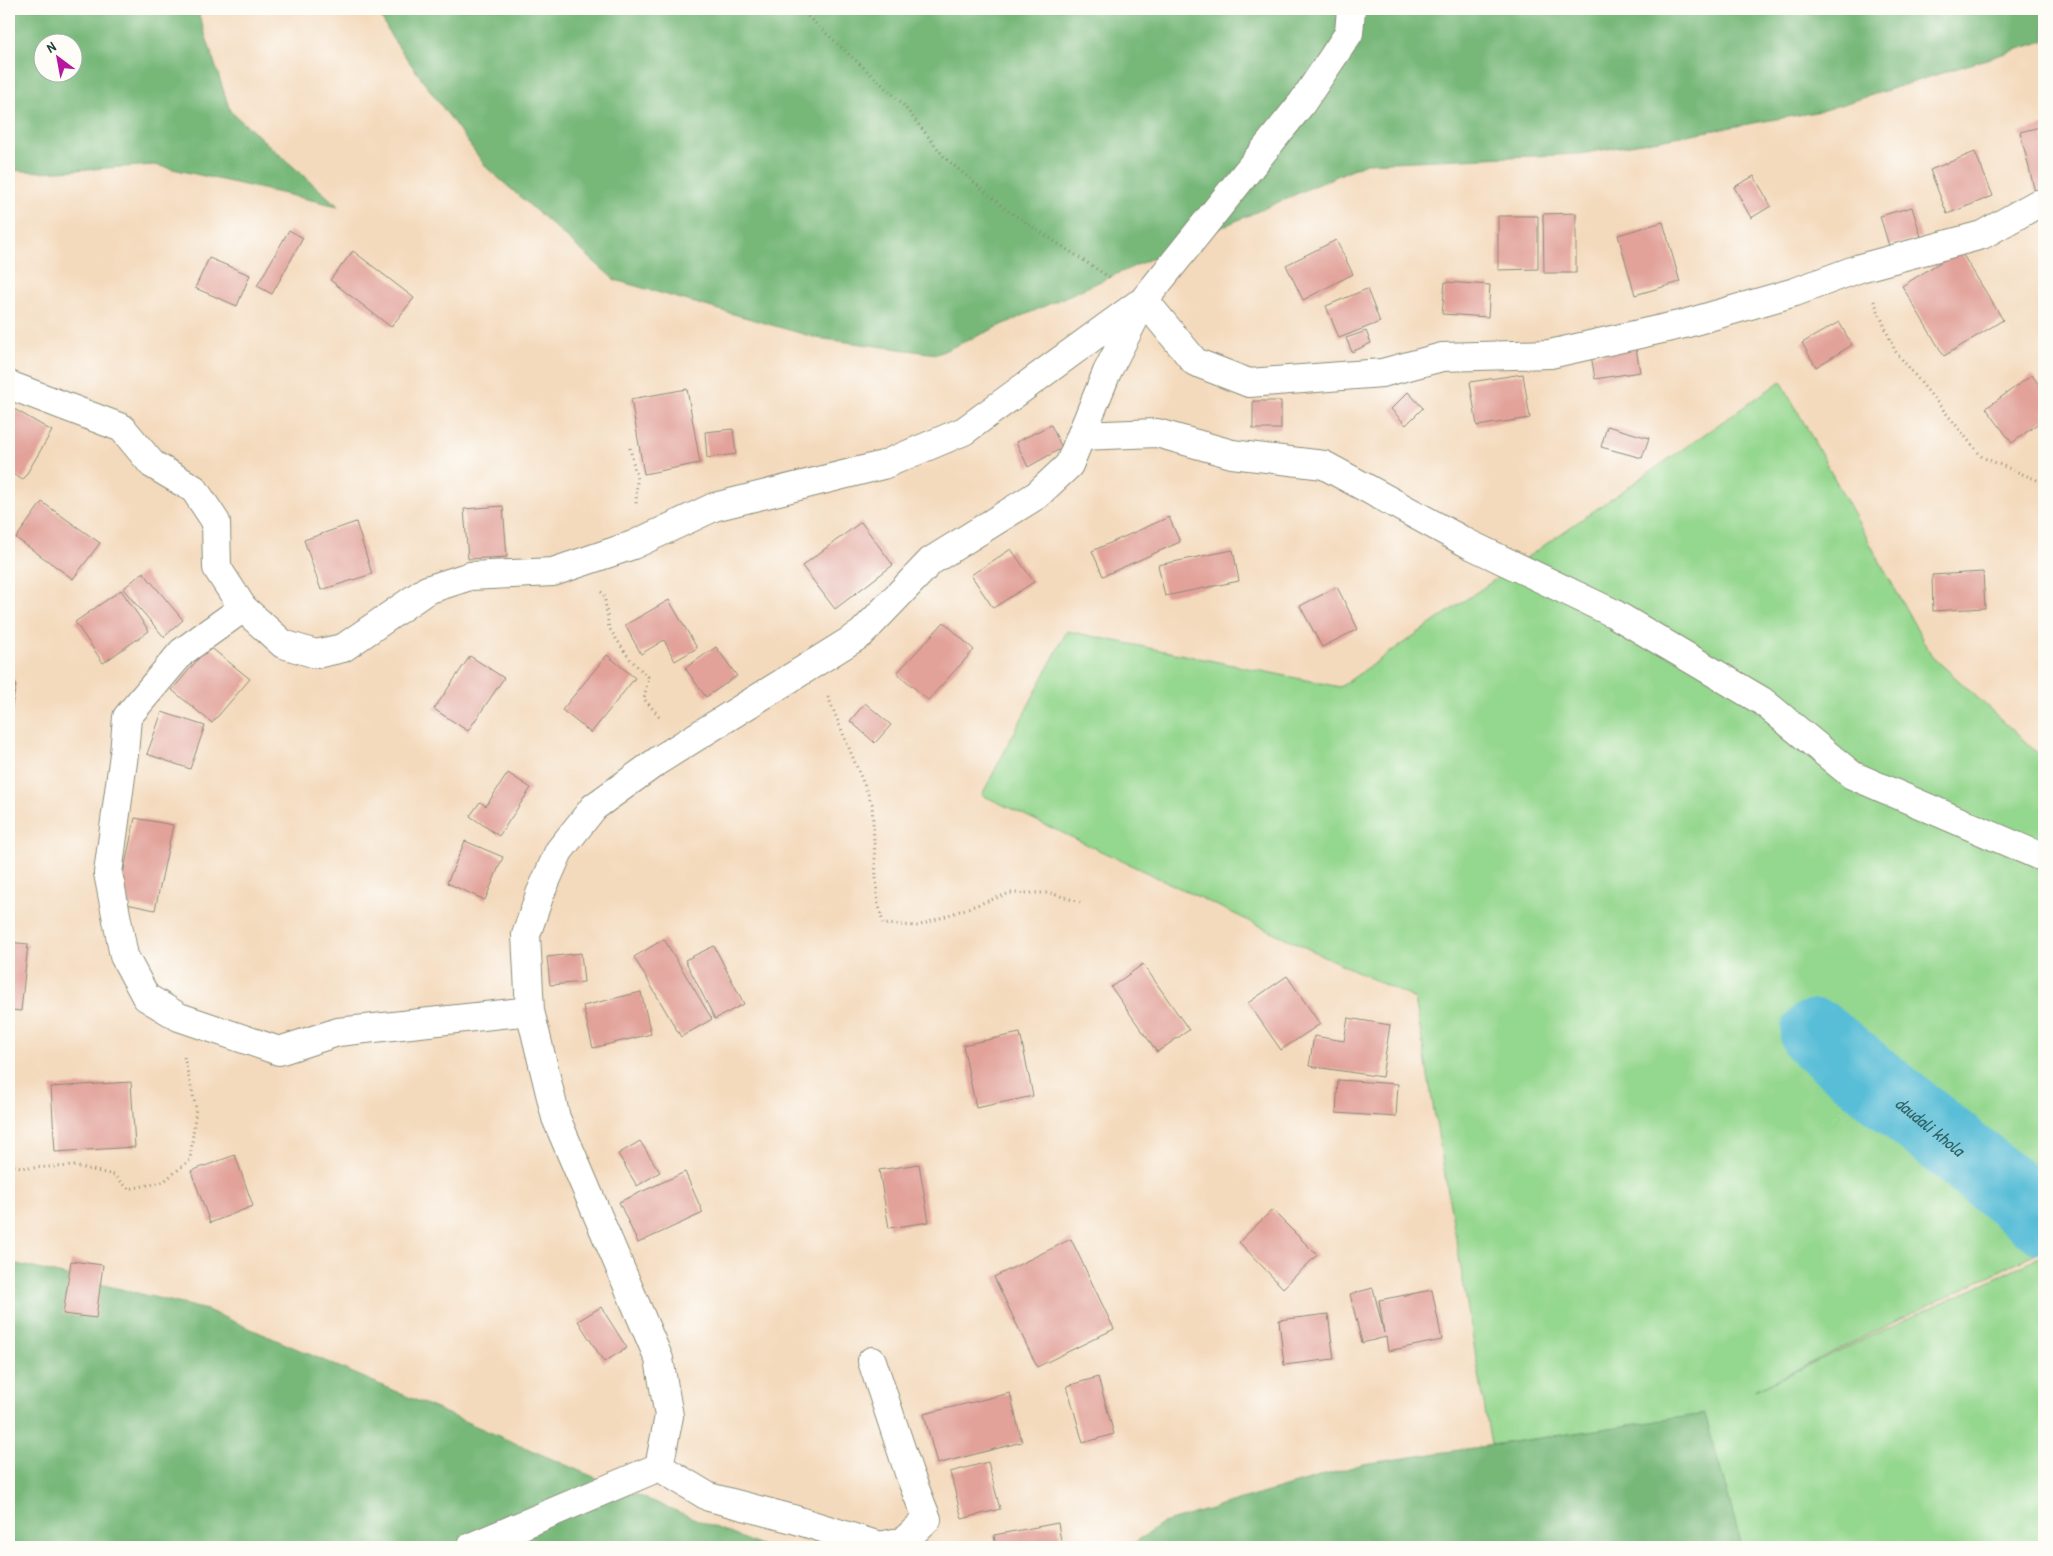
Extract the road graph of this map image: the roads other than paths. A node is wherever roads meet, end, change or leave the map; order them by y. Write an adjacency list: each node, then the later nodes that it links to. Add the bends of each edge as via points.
1 (1351, 9): 3 (street, via 1349,33 1302,103)
2 (2044, 203): 3 (street, via 1982,235 1860,268 1795,292 1684,324 1550,354 1442,356 1382,373 1249,383 1195,362)
3 (1144, 300): 5 (street, via 1106,372); 6 (street, via 964,431 883,465 714,508 633,545 554,572 470,576 427,590 343,648 316,654 283,644)
4 (9, 385): 6 (street, via 122,428 152,464 194,489 216,522 217,568)
5 (1081, 436): 7 (street, via 1157,433 1232,454 1324,465 1469,544 1612,613 1762,701 1852,775); 8 (street, via 1069,465 1037,495 931,561 861,634 659,760 594,807 559,851 526,935)
6 (243, 608): 8 (street, via 182,652 127,717 108,873 124,956 146,997 178,1017 279,1051 338,1032)
7 (2044, 858)
8 (530, 1011): 10 (street, via 556,1118 659,1359 669,1416)
9 (872, 1361): 10 (street, via 927,1519 904,1541 880,1546 709,1498)
10 (659, 1466): 11 (street)
11 (471, 1547)

